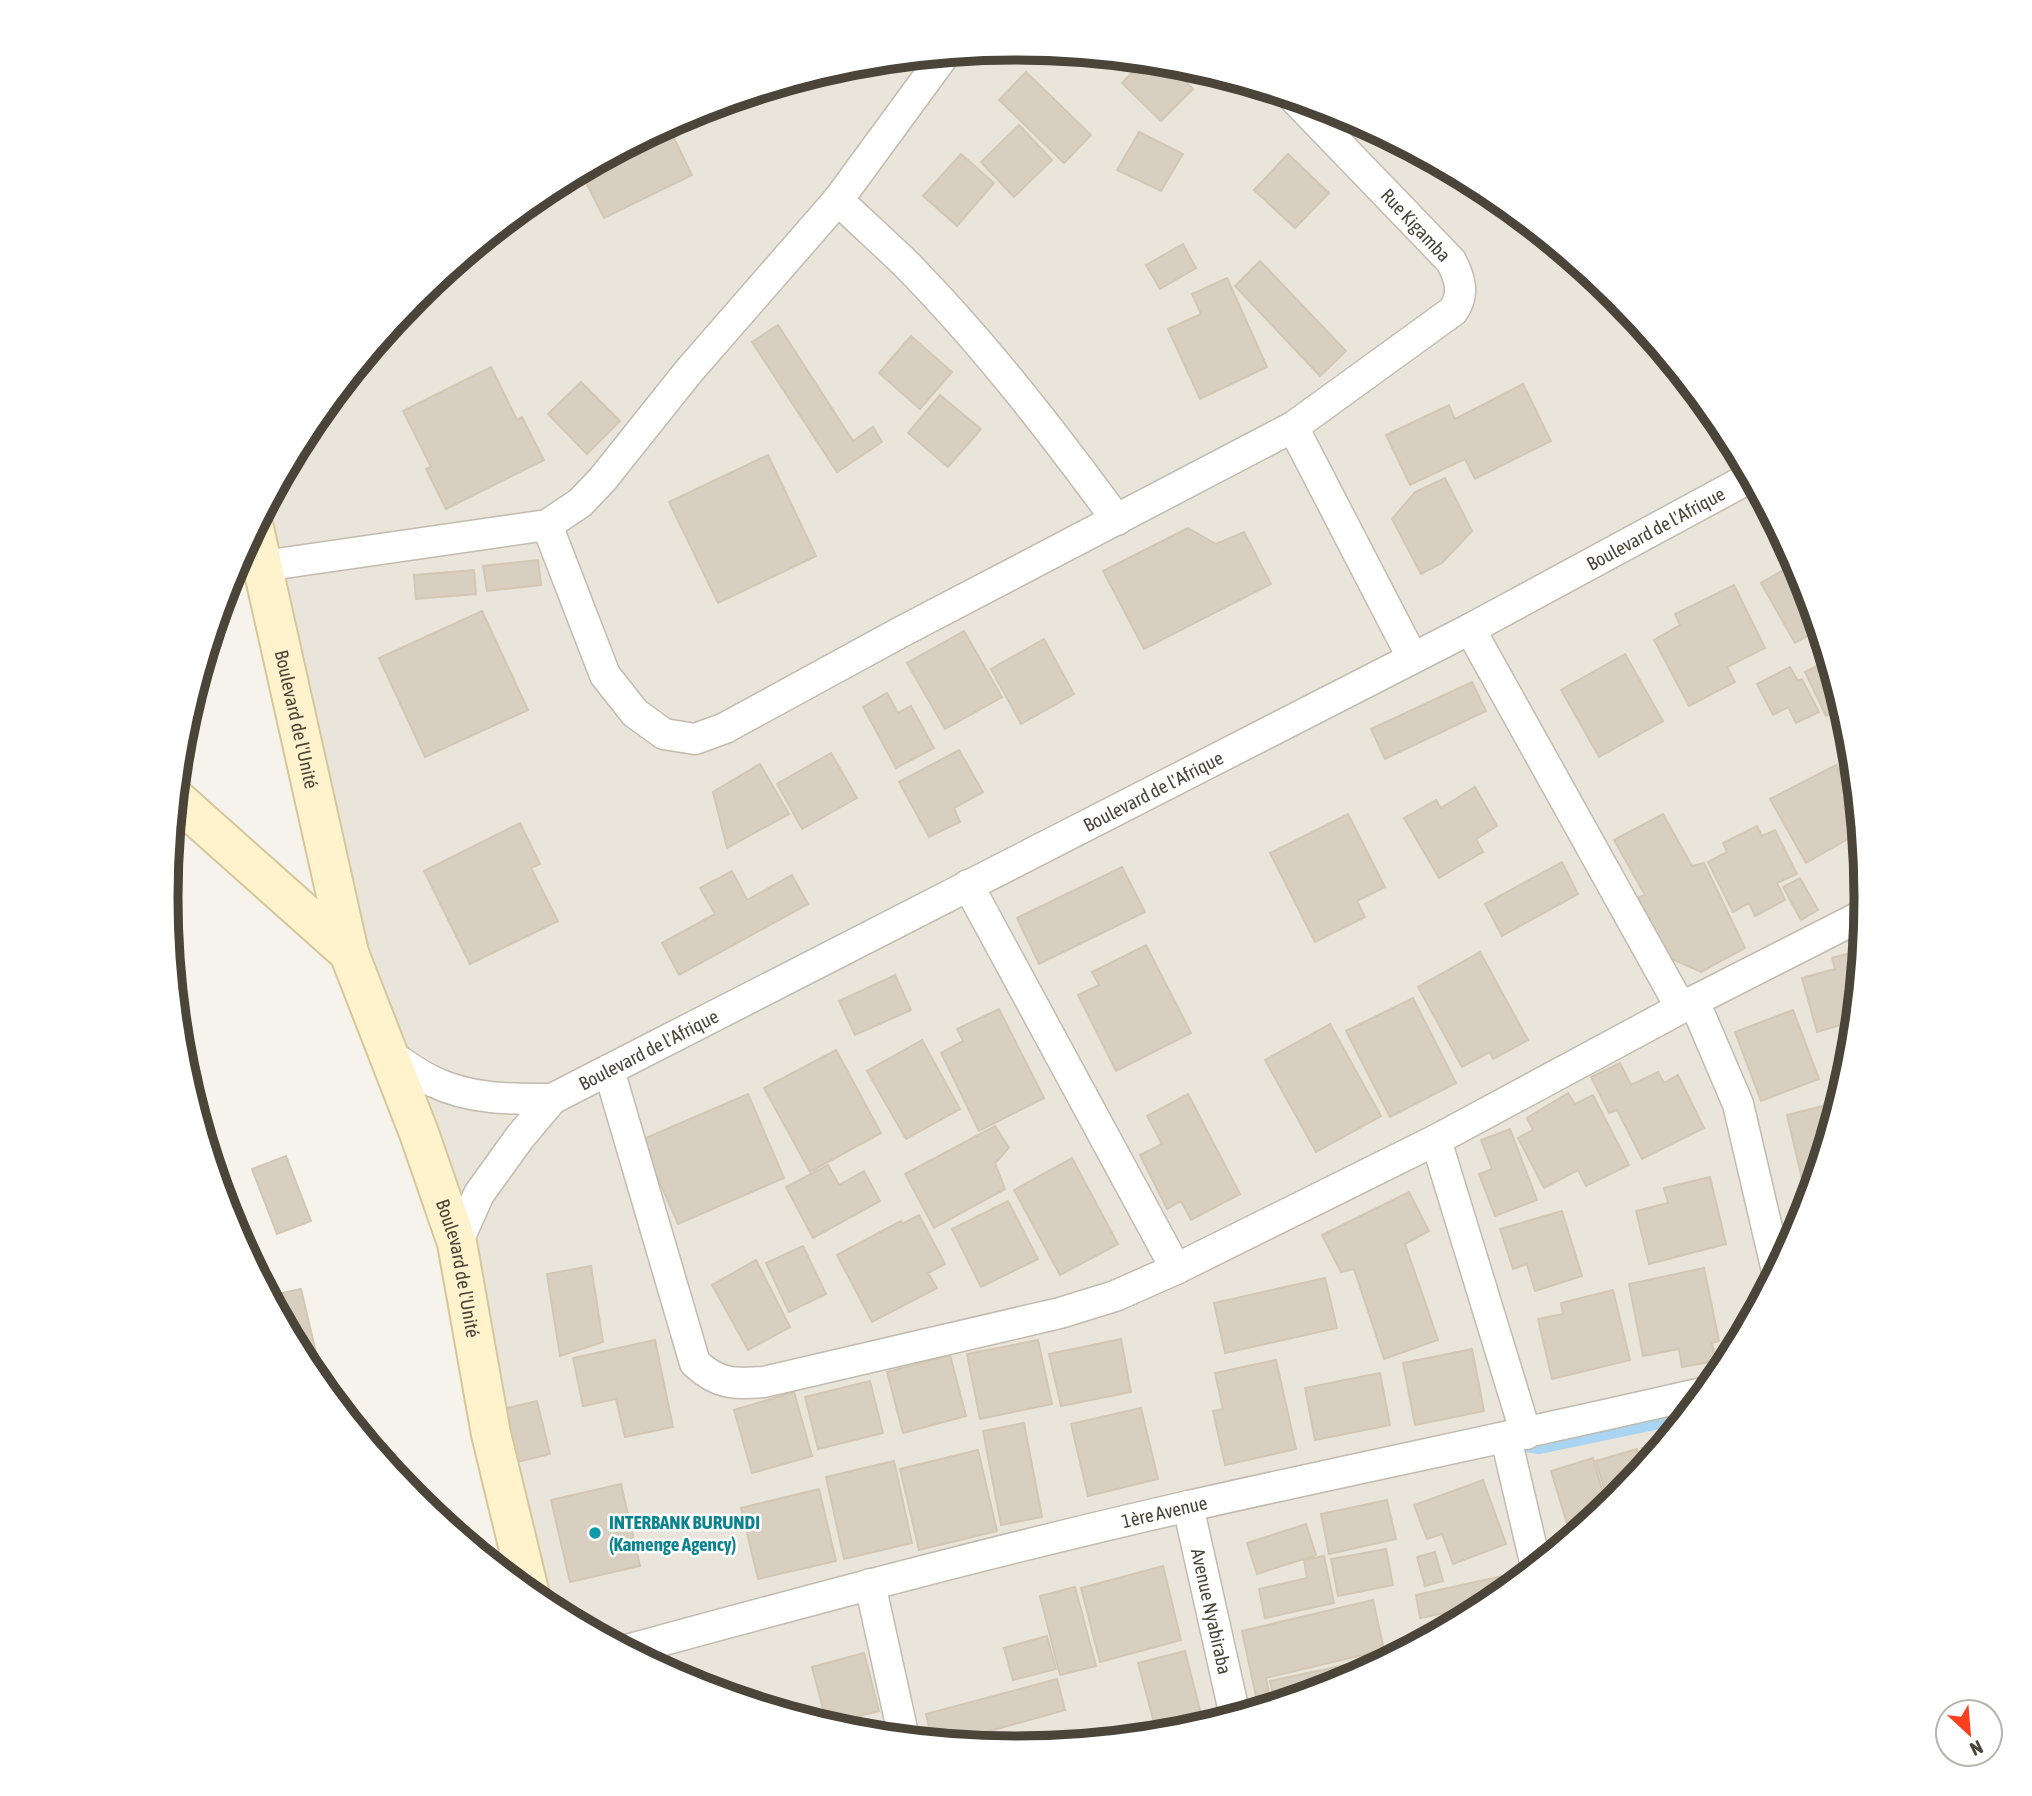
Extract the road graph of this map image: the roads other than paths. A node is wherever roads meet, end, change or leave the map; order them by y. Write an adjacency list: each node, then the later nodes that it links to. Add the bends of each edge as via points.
1 (938, 64): 3 (street)
2 (1307, 112): 4 (street, Rue Kigamba, via 1451,261 1461,288 1460,302 1453,310)
3 (838, 200): 6 (street, via 955,317); 7 (street, via 690,370 602,480 580,503)
4 (1293, 427): 6 (street, Rue Kigamba); 11 (street)
5 (1743, 481): 10 (street, Boulevard de l'Afrique)
6 (1117, 520): 7 (street, Rue Kigamba, via 725,728 695,739 664,734 635,713 605,675)
7 (547, 525): 9 (street)
8 (257, 542): 9 (street, Boulevard de l'Unité)
9 (263, 566): 15 (street, Boulevard de l'Unité)
10 (1470, 629): 11 (street, Boulevard de l'Afrique); 16 (street)
11 (1412, 657): 13 (street, Boulevard de l'Afrique)
12 (183, 805): 15 (street, Boulevard de l'Unité)
13 (968, 885): 18 (street, Boulevard de l'Afrique); 23 (street)
14 (1854, 920): 16 (street)
15 (349, 953): 17 (street, Boulevard de l'Unité)
16 (1687, 1004): 20 (street); 22 (street, via 1738,1104)
17 (388, 1054): 19 (street, Boulevard de l'Afrique, via 435,1083 464,1092 495,1099); 21 (street, Boulevard de l'Unité)
18 (609, 1070): 19 (street, Boulevard de l'Afrique); 23 (street, via 695,1363 709,1376 731,1384 764,1382 1060,1314)
19 (552, 1098): 21 (street, Boulevard de l'Afrique, via 479,1194)
20 (1436, 1140): 23 (street); 25 (street)
21 (457, 1243): 28 (street, Boulevard de l'Unité, via 491,1434)
22 (1774, 1257)
23 (1176, 1269)
24 (1690, 1396): 25 (street, 1ère Avenue)
25 (1516, 1436): 26 (street, 1ère Avenue); 27 (street)
26 (1188, 1506): 29 (street, 1ère Avenue); 31 (street, Avenue Nyabiraba)
27 (1534, 1556)
28 (526, 1577)
29 (870, 1584): 30 (street, 1ère Avenue); 32 (street)
30 (639, 1647)
31 (1232, 1708)
32 (902, 1728)

